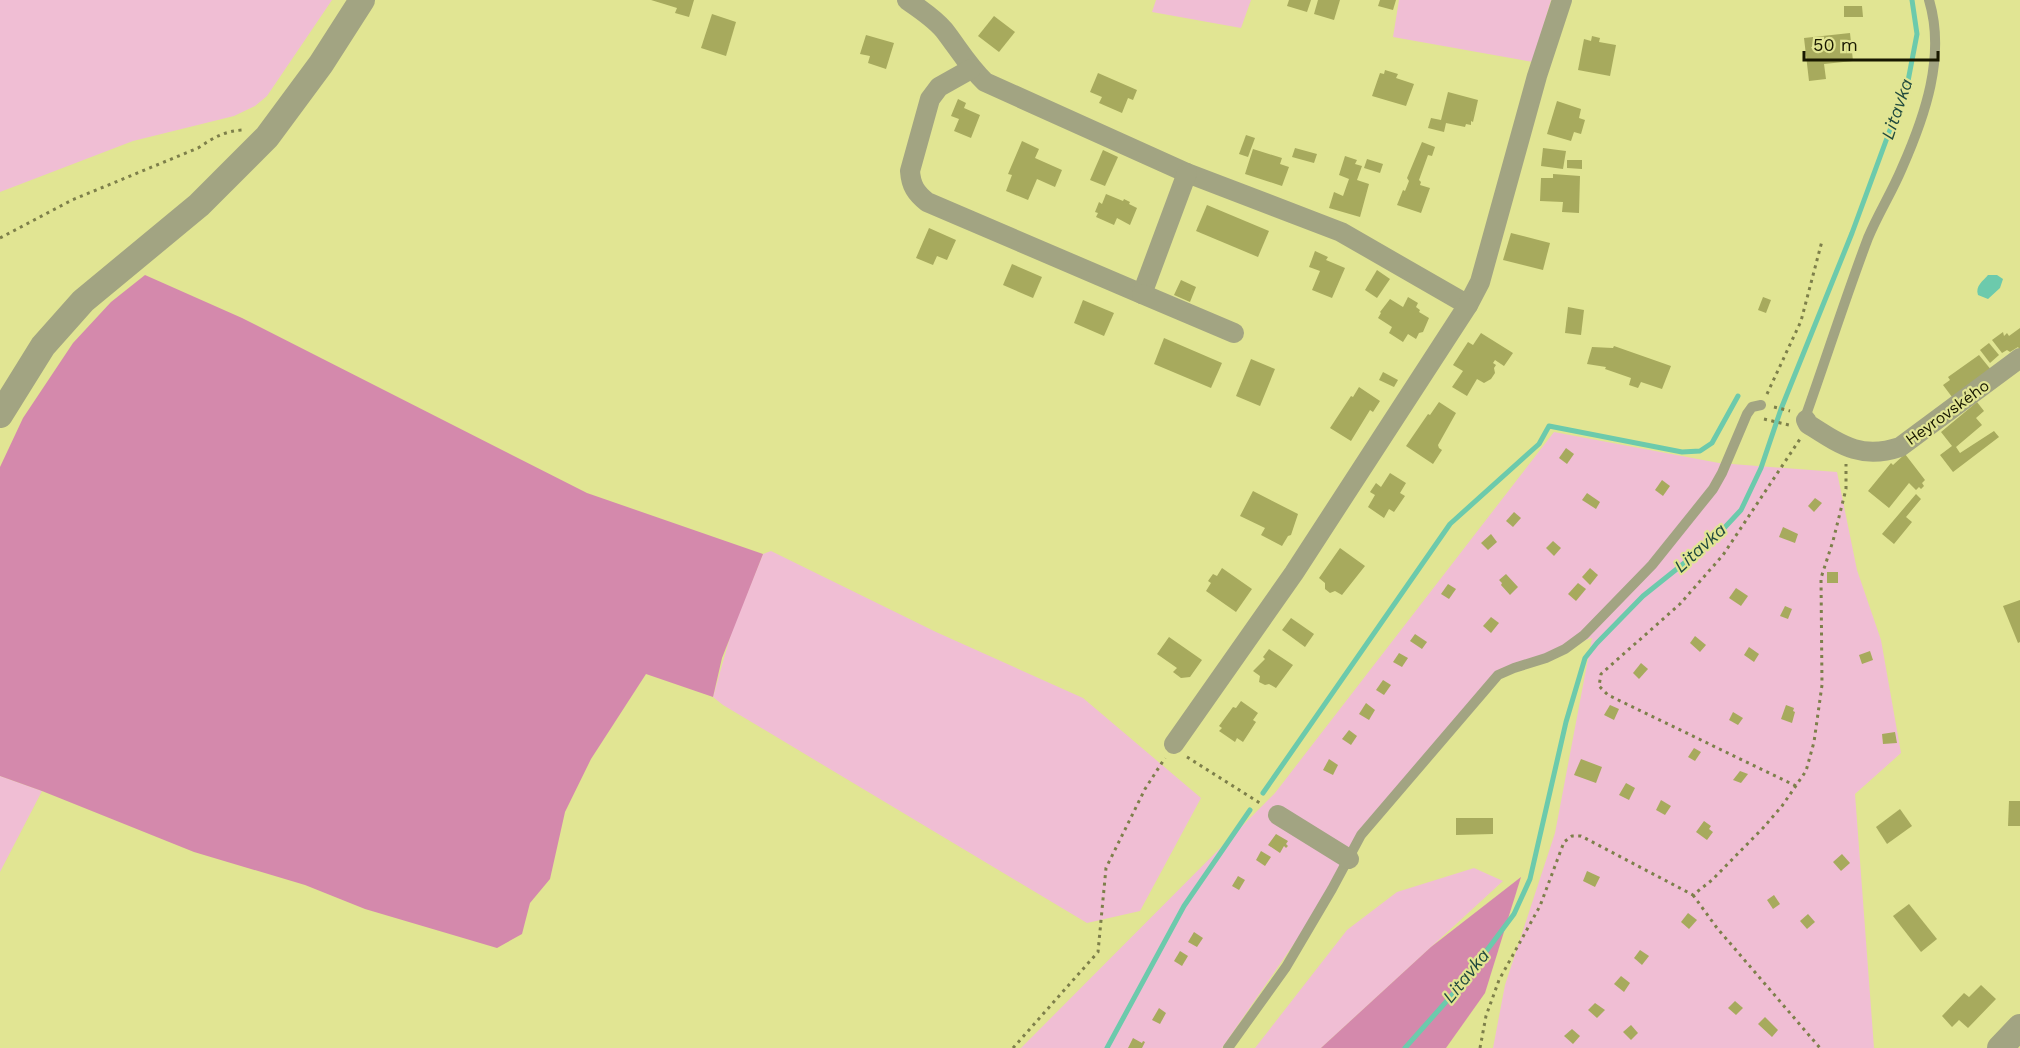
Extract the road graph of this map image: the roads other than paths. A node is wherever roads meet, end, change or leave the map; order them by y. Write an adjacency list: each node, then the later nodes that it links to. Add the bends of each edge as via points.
1 (362, 0): 12 (street, via 321,64 267,136 199,205 83,301 43,346)
2 (907, 0): 5 (street, via 943,29)
3 (1562, 0): 8 (street, via 1488,257)
4 (1929, 0): 13 (lane, via 1936,43 1927,102 1903,167 1869,236)
5 (971, 69): 6 (street, via 986,82); 7 (street, via 939,87 930,99 910,171 910,182 917,194 927,202)
6 (1187, 173): 7 (street); 8 (street, via 1341,232)
7 (1142, 294): 9 (street)
8 (1468, 305): 14 (street, via 1294,573)
9 (1234, 333)
10 (2020, 358): 13 (street, Heyrovského, via 1900,447 1884,452 1840,445)
11 (1761, 405): 16 (lane, via 1752,407 1747,414 1713,489 1652,565 1584,635 1565,649 1498,675 1361,835)
12 (0, 415)
13 (1807, 420)
14 (1174, 744)
15 (1278, 815): 16 (street)
16 (1349, 859): 18 (lane, via 1286,967)
17 (2020, 1027): 19 (street)
18 (1228, 1048)
19 (2000, 1048)

